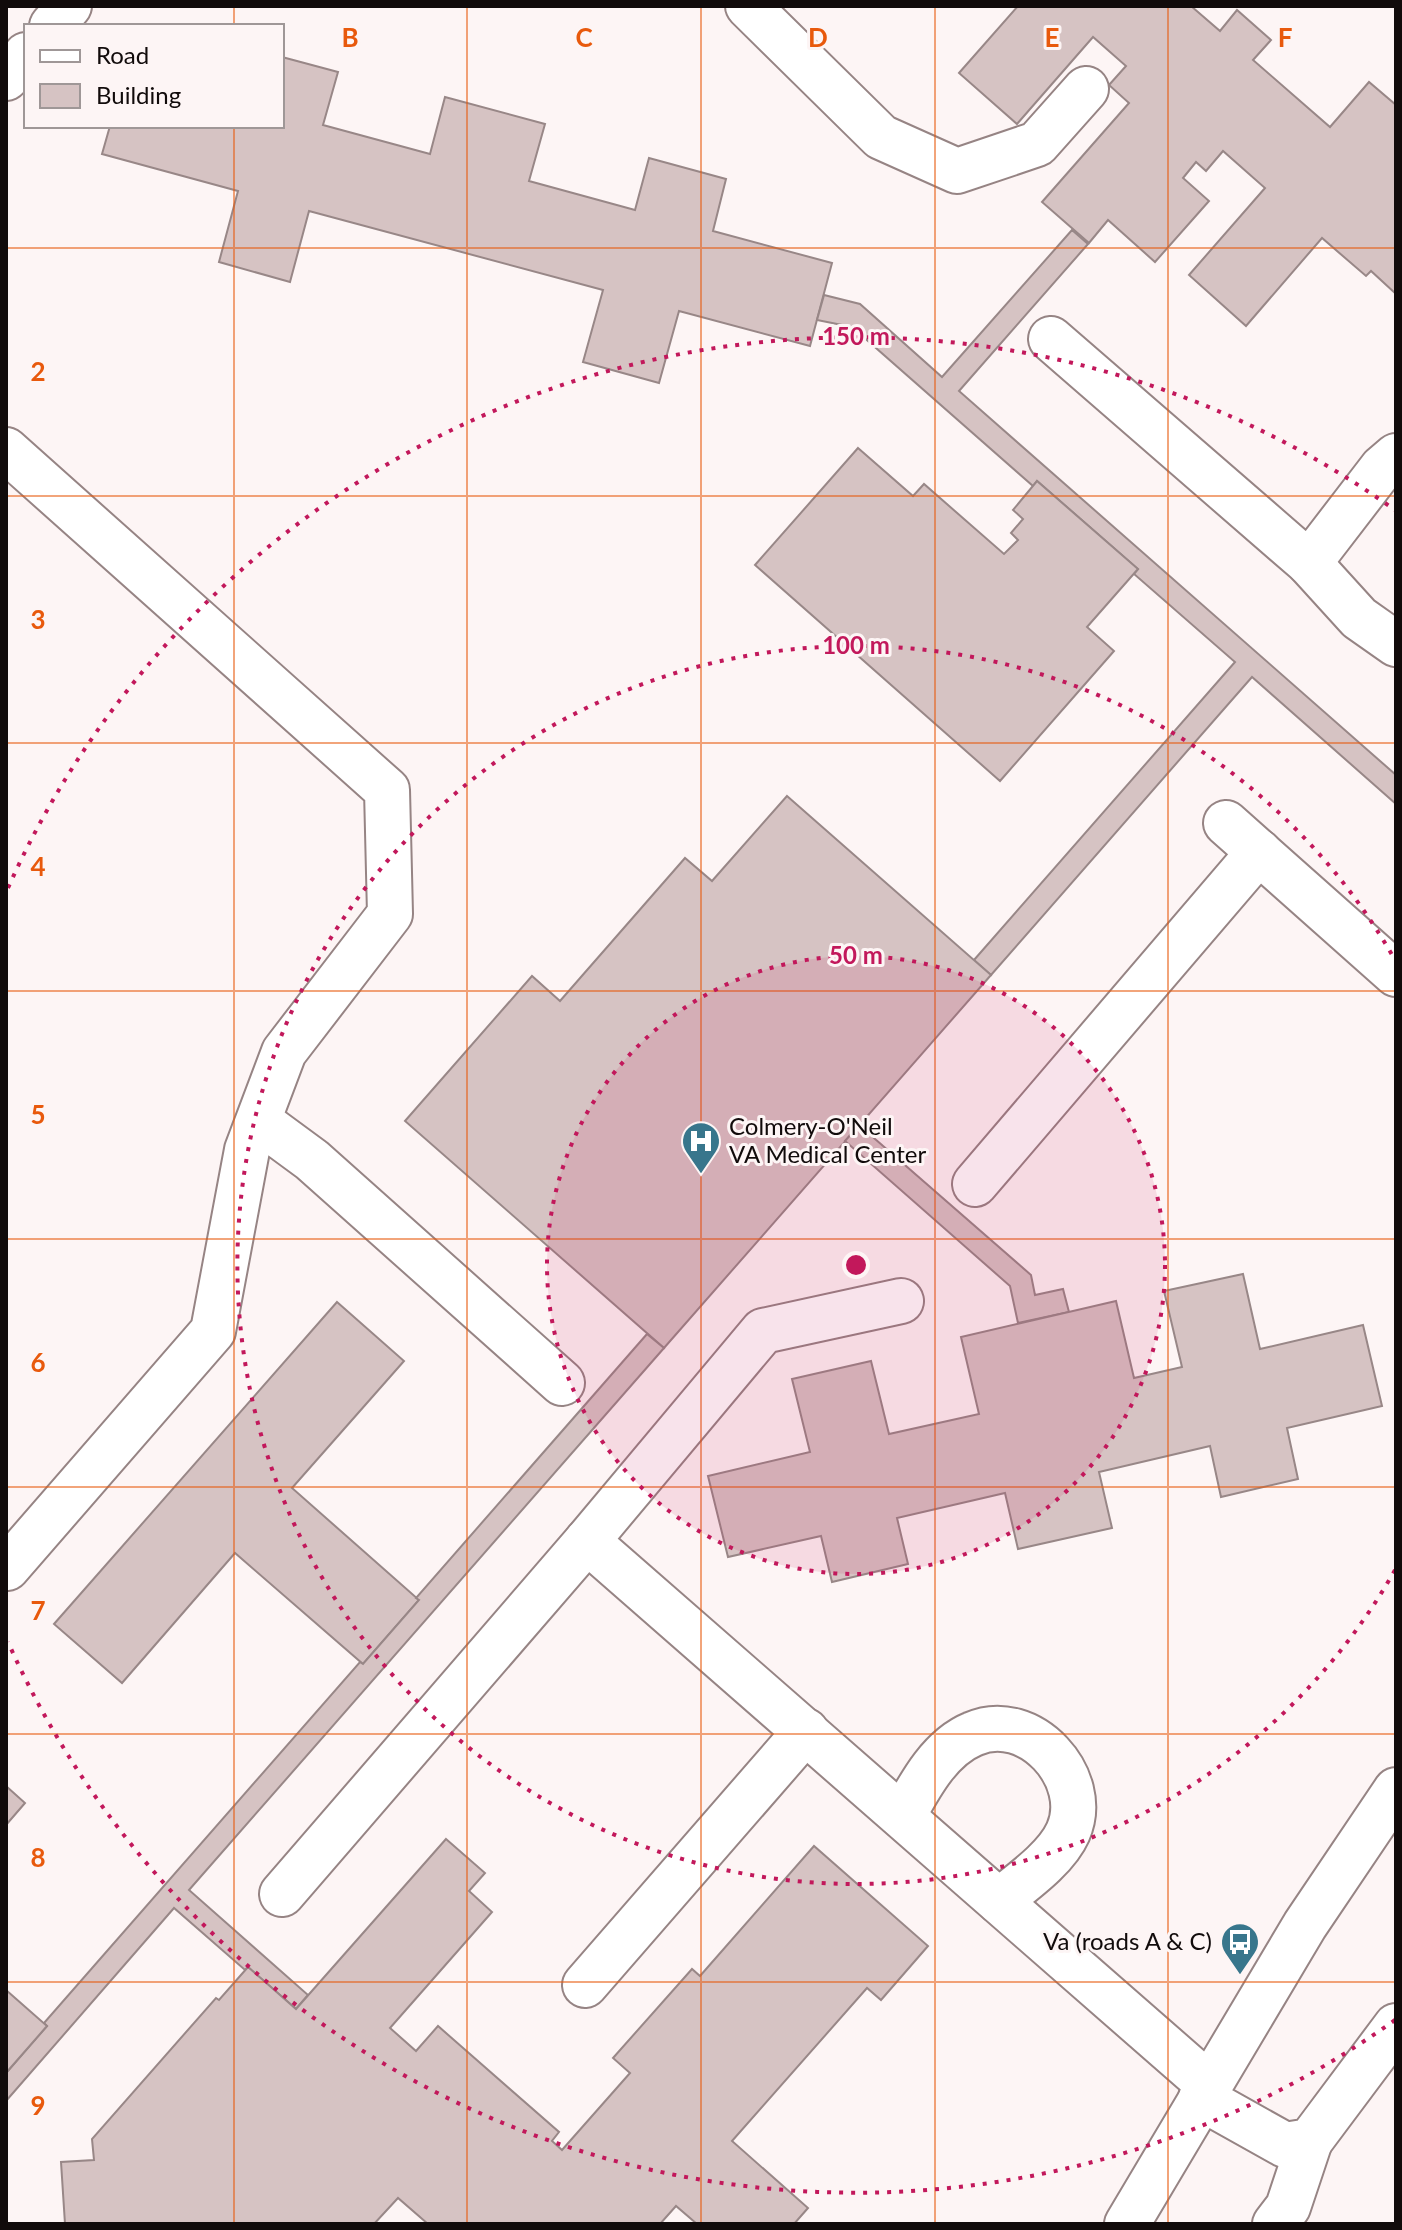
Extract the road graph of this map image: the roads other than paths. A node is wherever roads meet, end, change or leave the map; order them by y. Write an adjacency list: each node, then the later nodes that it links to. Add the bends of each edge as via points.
1 (69, 6): 3 (lane)
2 (748, 6): 6 (lane, via 881,137 957,171 1037,144)
3 (54, 24)
4 (24, 57): 5 (lane)
5 (6, 78)
6 (1086, 89)
7 (1051, 339): 10 (lane)
8 (6, 450): 15 (lane, via 387,790 390,914 284,1052)
9 (1396, 456): 10 (lane)
10 (1309, 563): 11 (lane, via 1359,618)
11 (1396, 644)
12 (1226, 823): 13 (lane)
13 (1259, 852): 14 (lane); 16 (lane)
14 (1396, 974)
15 (259, 1121): 18 (lane, via 312,1160); 20 (lane, via 247,1150 213,1331)
16 (975, 1184)
17 (901, 1301): 19 (lane, via 763,1331)
18 (562, 1383)
19 (587, 1541): 21 (lane); 24 (lane)
20 (7, 1568)
21 (806, 1731): 23 (lane); 26 (lane)
22 (1396, 1790): 28 (lane, via 1305,1925)
23 (903, 1816): 25 (lane); 25 (lane, via 941,1757 973,1734 999,1730 1031,1738 1053,1754 1069,1780 1073,1810 1068,1833)
24 (282, 1894)
25 (999, 1901): 28 (lane)
26 (585, 1985)
27 (1396, 2026): 29 (lane)
28 (1205, 2092): 29 (lane, via 1285,2145); 30 (lane)
29 (1310, 2141): 31 (lane, via 1288,2207)
30 (1127, 2224)
31 (1275, 2224)

